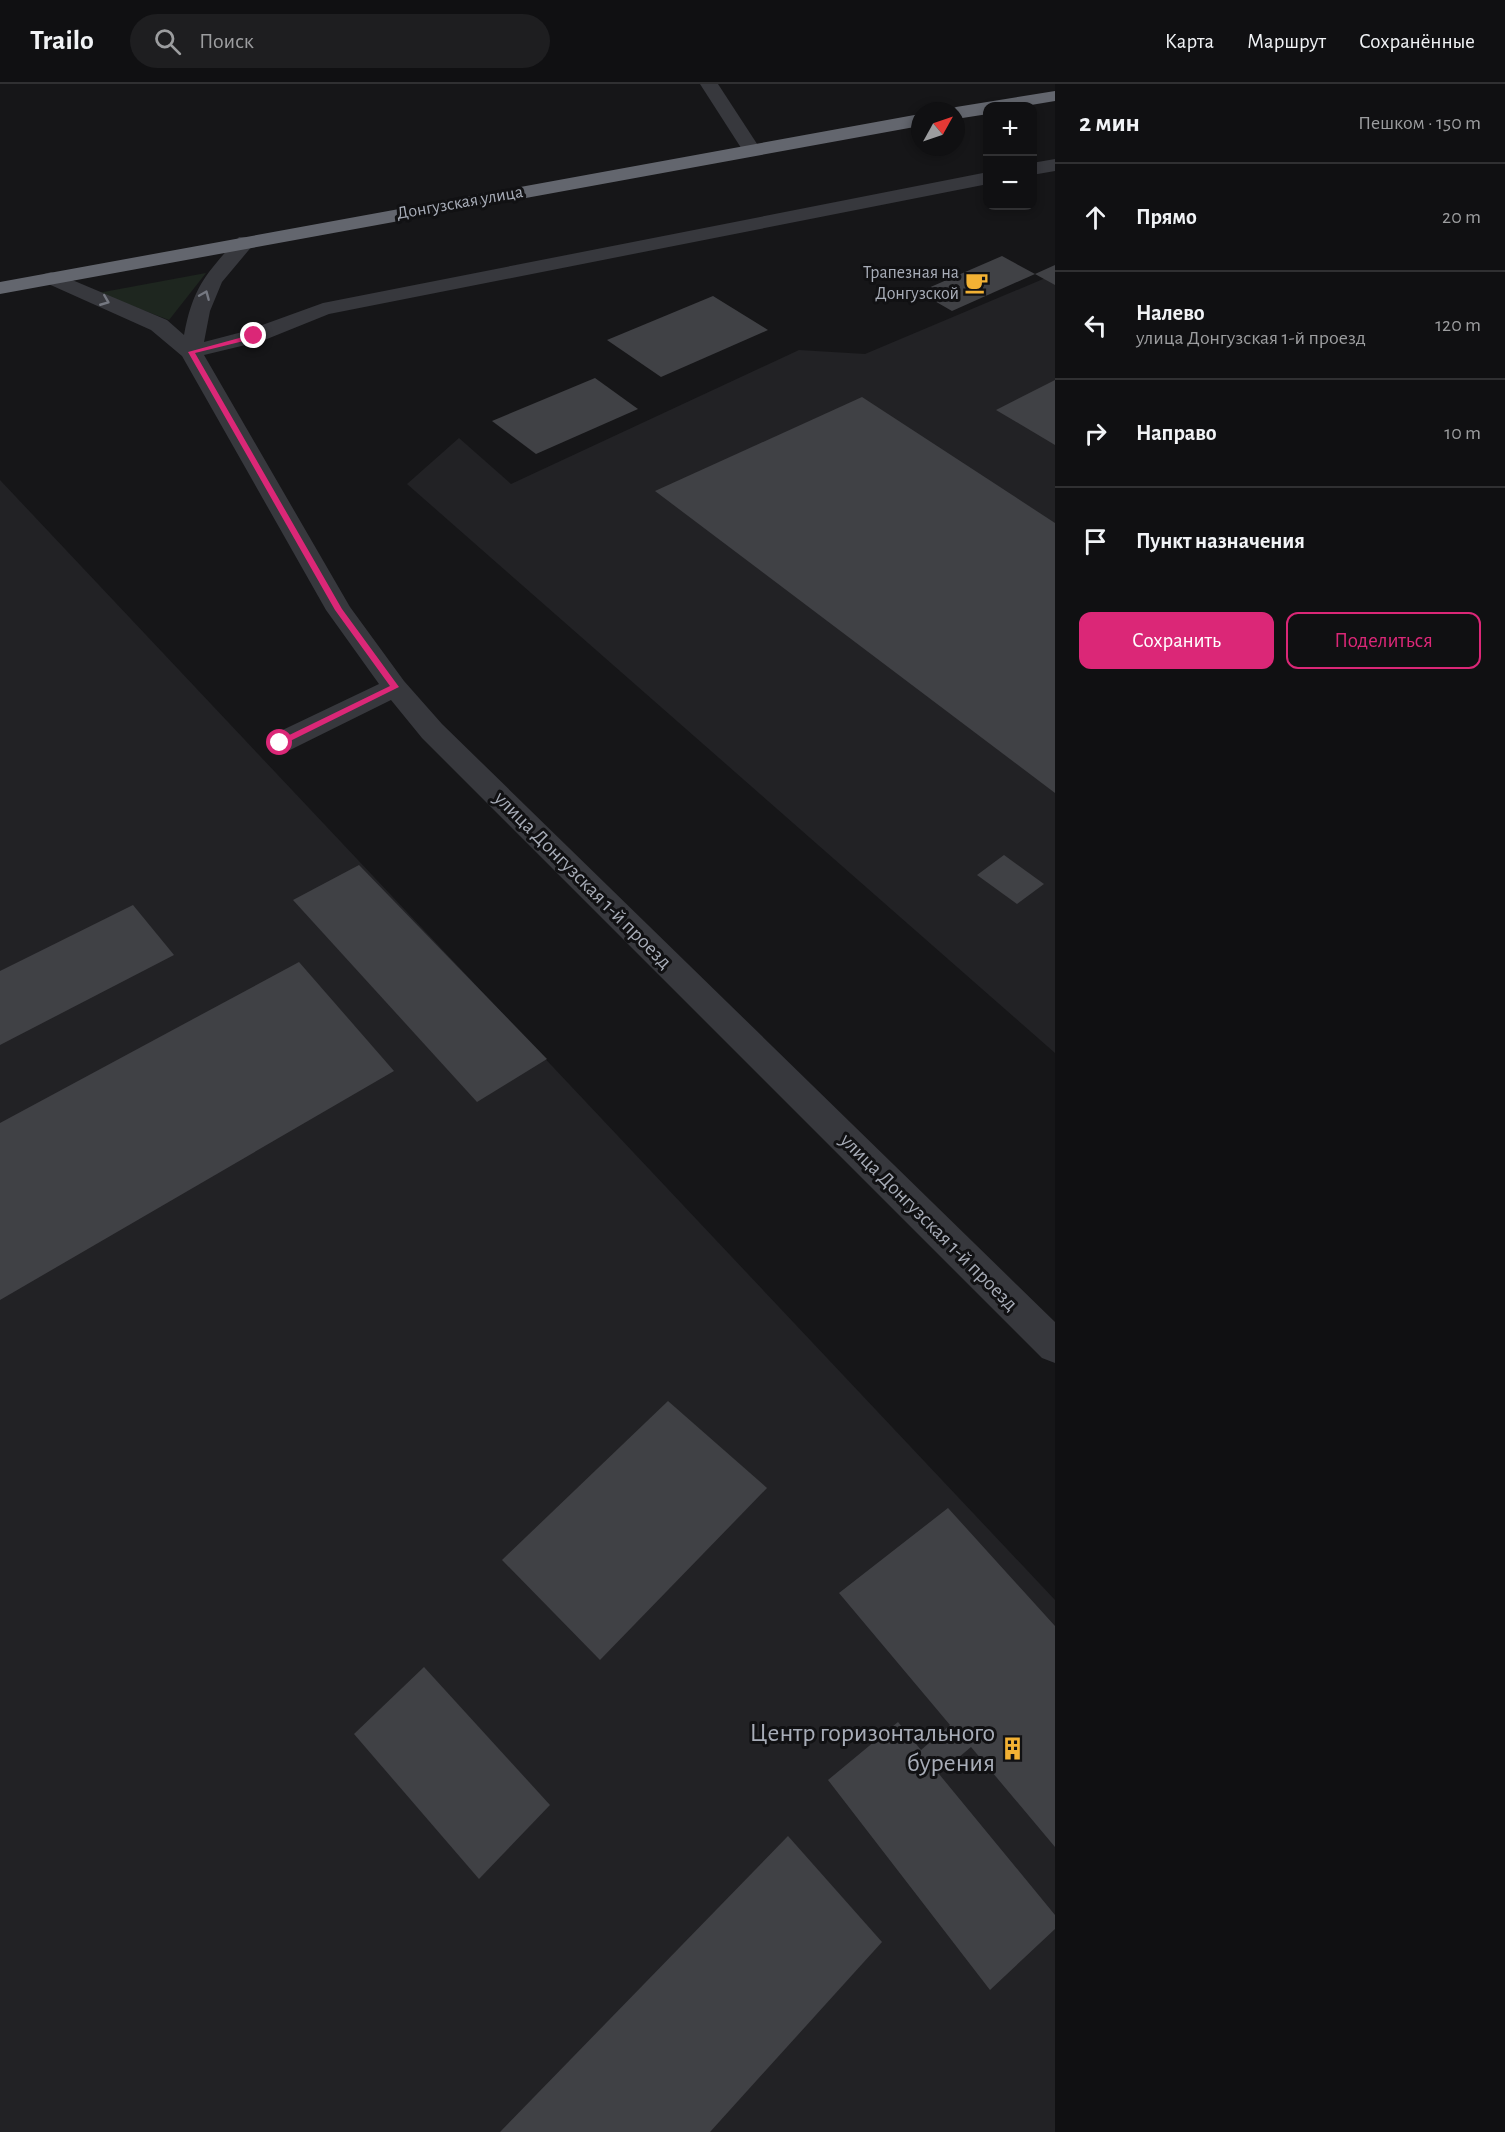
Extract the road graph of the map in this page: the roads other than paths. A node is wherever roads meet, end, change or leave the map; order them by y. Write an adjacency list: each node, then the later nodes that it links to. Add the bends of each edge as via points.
1 (709, 84): 7 (street)
2 (1055, 96): 3 (highway)
3 (1019, 102)
4 (983, 109): 5 (highway)
5 (965, 112)
6 (911, 122): 7 (highway, Донгузская улица)
7 (752, 150): 11 (highway, Донгузская улица)
8 (1055, 165): 9 (street)
9 (1037, 169)
10 (983, 179): 14 (street, via 323,309 254,336)
11 (246, 241): 12 (highway, Донгузская улица); 14 (street, one-way to 11, via 199,311 212,280)
12 (51, 278): 13 (highway, Донгузская улица); 14 (street, one-way to 14, via 159,325)
13 (0, 288)
14 (191, 352): 15 (street, улица Донгузская 1-й проезд, via 339,610)
15 (395, 687): 16 (street); 17 (street, улица Донгузская 1-й проезд, via 440,739)
16 (280, 743)
17 (1055, 1346)

